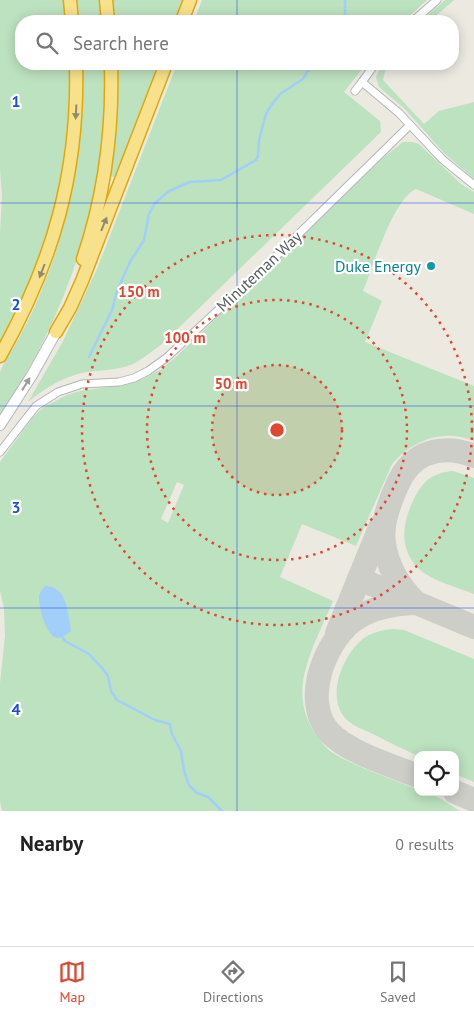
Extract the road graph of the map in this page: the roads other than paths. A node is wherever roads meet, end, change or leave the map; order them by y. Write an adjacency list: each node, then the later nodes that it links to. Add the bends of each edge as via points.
1 (70, 0): 5 (highway)
2 (106, 0): 6 (highway)
3 (190, 0): 7 (highway)
4 (437, 0): 8 (street)
5 (71, 15)
6 (107, 15)
7 (184, 15)
8 (420, 15)
9 (76, 70): 18 (highway, one-way to 18, via 73,147 59,219 38,281)
10 (111, 70): 17 (highway, via 109,127 100,192 84,256)
11 (164, 70): 17 (highway, one-way to 11, via 82,281)
12 (371, 70): 13 (street)
13 (362, 82): 14 (street); 15 (street)
14 (355, 91)
15 (410, 125): 16 (street, via 442,159); 20 (street, Minuteman Way, via 166,358 134,378 82,384 58,392 36,406)
16 (474, 185)
17 (56, 332): 19 (main road, one-way to 17)
18 (0, 356)
19 (0, 425)
20 (0, 452)

